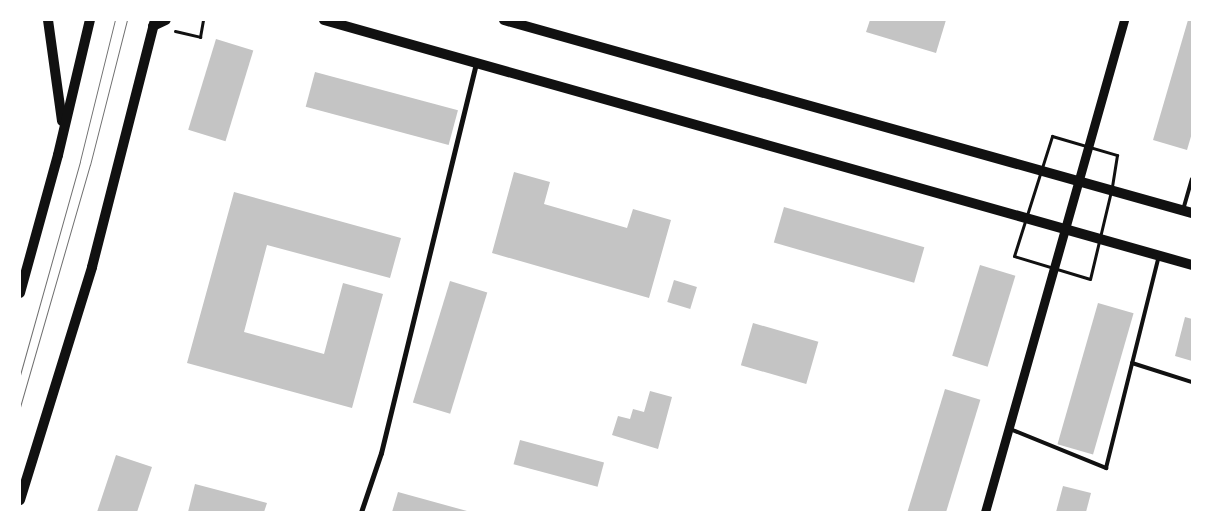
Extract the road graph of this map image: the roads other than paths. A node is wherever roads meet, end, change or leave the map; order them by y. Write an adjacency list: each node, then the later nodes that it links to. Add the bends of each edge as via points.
1 (48, 20): 9 (main road)
2 (90, 20): 9 (main road)
3 (324, 20): 8 (main road)
4 (504, 20): 11 (main road)
5 (1124, 20): 11 (street)
6 (154, 23): 7 (main road); 20 (main road, via 92,267)
7 (168, 25)
8 (476, 63): 13 (main road); 21 (street, via 381,454)
9 (62, 127): 16 (main road, via 58,155)
10 (1192, 179): 12 (lane)
11 (1078, 181): 12 (main road); 13 (street)
12 (1187, 211)
13 (1066, 229): 14 (main road); 19 (street)
14 (1159, 256): 15 (main road); 17 (lane)
15 (1192, 265)
16 (20, 293)
17 (1132, 363): 18 (lane); 19 (lane, via 1106,468)
18 (1192, 382)
19 (1010, 430): 22 (street)
20 (20, 500)
21 (361, 512)
22 (985, 512)

